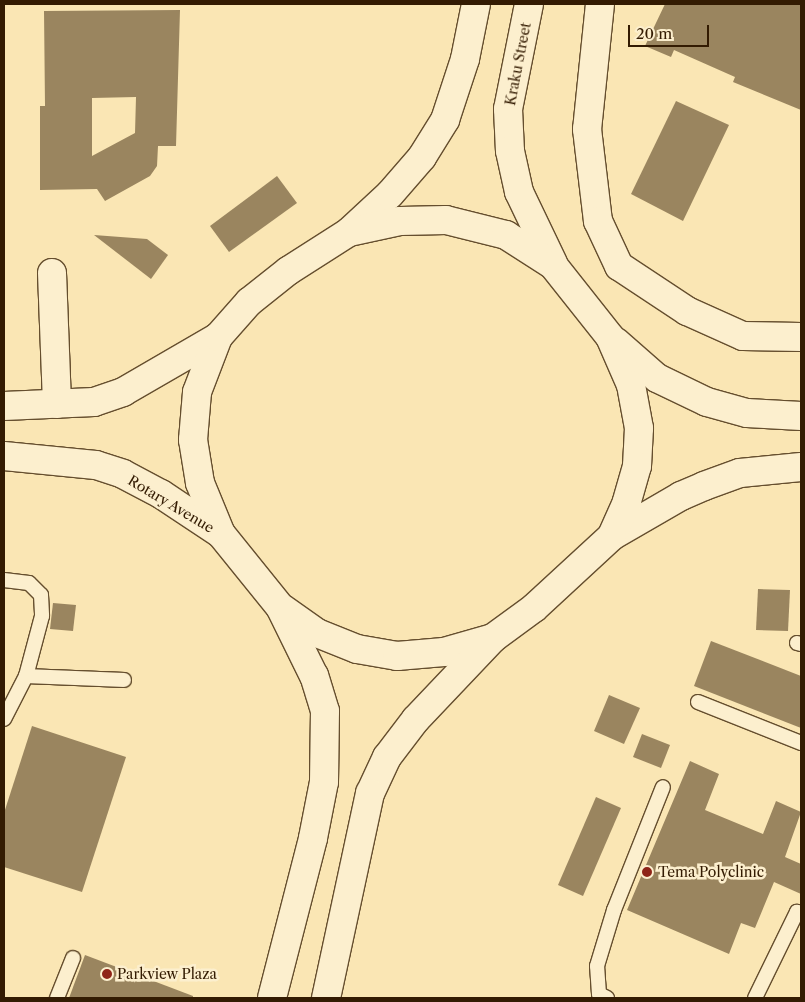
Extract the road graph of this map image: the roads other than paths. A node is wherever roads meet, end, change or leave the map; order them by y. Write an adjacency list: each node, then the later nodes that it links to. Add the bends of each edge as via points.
1 (476, 4): 4 (main road, via 465,59 445,120 422,157 390,194)
2 (529, 4): 5 (main road, Kraku Street, via 508,109 510,151 519,192)
3 (600, 4): 9 (main road, via 593,50 589,147 598,221 619,266 687,311 743,336)
4 (349, 232): 5 (main road, via 400,221 446,220 506,235); 7 (main road, via 288,271 249,302)
5 (553, 265): 8 (main road)
6 (52, 273): 10 (main road)
7 (218, 336): 10 (main road, via 123,392 94,402); 15 (main road, via 197,392 193,440 200,483)
8 (610, 337): 12 (main road, via 657,378 707,402 747,414); 16 (main road, via 631,385 639,428 637,466 627,502)
9 (801, 337)
10 (57, 404): 11 (main road)
11 (4, 406)
12 (801, 416)
13 (4, 456): 15 (main road, Rotary Avenue, via 88,464 123,474 161,494)
14 (801, 467): 16 (main road, via 740,473 704,486)
15 (221, 534): 18 (main road)
16 (612, 536): 19 (main road, via 534,608)
17 (4, 580): 20 (lane, via 29,583 40,595 42,616)
18 (280, 607): 19 (main road, via 317,633 358,649 396,656 444,652); 29 (main road, via 314,676 325,711 327,740 324,782 313,838)
19 (493, 638): 30 (main road, via 416,719 387,757 374,784 359,839)
20 (26, 676): 21 (lane); 23 (lane)
21 (124, 680)
22 (698, 702): 24 (lane)
23 (4, 719)
24 (801, 744)
25 (663, 787): 31 (lane, via 614,910 597,966 599,994)
26 (801, 913): 32 (lane, via 797,912)
27 (73, 958): 28 (lane)
28 (57, 998)
29 (272, 998)
30 (326, 998)
31 (607, 998)
32 (755, 998)

